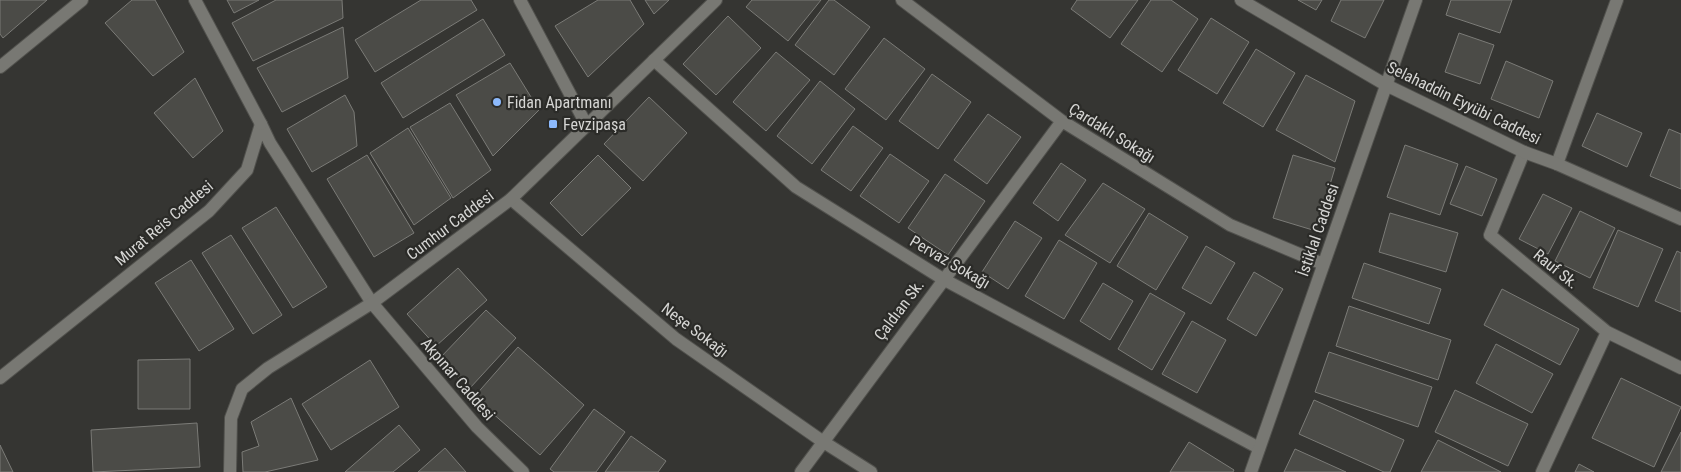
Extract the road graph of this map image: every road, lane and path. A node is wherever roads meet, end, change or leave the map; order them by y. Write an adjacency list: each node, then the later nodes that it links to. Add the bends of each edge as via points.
1 (82, 0): 10 (street)
2 (195, 0): 13 (street)
3 (520, 0): 14 (street)
4 (716, 0): 9 (street, Cumhur Caddesi)
5 (902, 0): 12 (street, Çardaklı Sokağı)
6 (1241, 0): 11 (street, Selahaddin Eyyübi Caddesi)
7 (1416, 0): 11 (street, İstiklal Caddesi)
8 (1617, 0): 16 (street)
9 (654, 60): 14 (street, Cumhur Caddesi); 20 (street, Pervaz Sokağı, via 796,187)
10 (0, 67)
11 (1386, 85): 15 (street, Selahaddin Eyyübi Caddesi); 19 (street, İstiklal Caddesi)
12 (1062, 121): 19 (street, Çardaklı Sokağı, via 1230,225); 20 (street, Çaldıan Sk.)
13 (261, 124): 21 (street, Akpınar Caddesi); 24 (street, Murat Reis Caddesi, via 247,170 210,210)
14 (587, 126): 17 (street, Cumhur Caddesi)
15 (1524, 152): 16 (street, Selahaddin Eyyübi Caddesi); 22 (street, Rauf Sk., via 1490,235)
16 (1558, 164): 18 (street, Selahaddin Eyyübi Caddesi)
17 (511, 199): 21 (street, Cumhur Caddesi); 25 (street, Neşe Sokağı, via 676,339)
18 (1681, 219)
19 (1323, 264): 26 (street, İstiklal Caddesi)
20 (943, 279): 25 (street, Çaldıan Sk.); 26 (street, Pervaz Sokağı)
21 (372, 303): 27 (street, Cumhur Caddesi, via 268,368 242,389 231,418); 28 (street, Akpınar Caddesi, via 477,428)
22 (1608, 332): 23 (street, Rauf Sk.); 32 (street)
23 (1681, 368)
24 (0, 378)
25 (822, 441): 29 (street, Çaldıan Sk.); 30 (street, Neşe Sokağı)
26 (1259, 448): 31 (street, İstiklal Caddesi)
27 (230, 472)
28 (523, 472)
29 (801, 472)
30 (871, 472)
31 (1251, 472)
32 (1542, 472)

